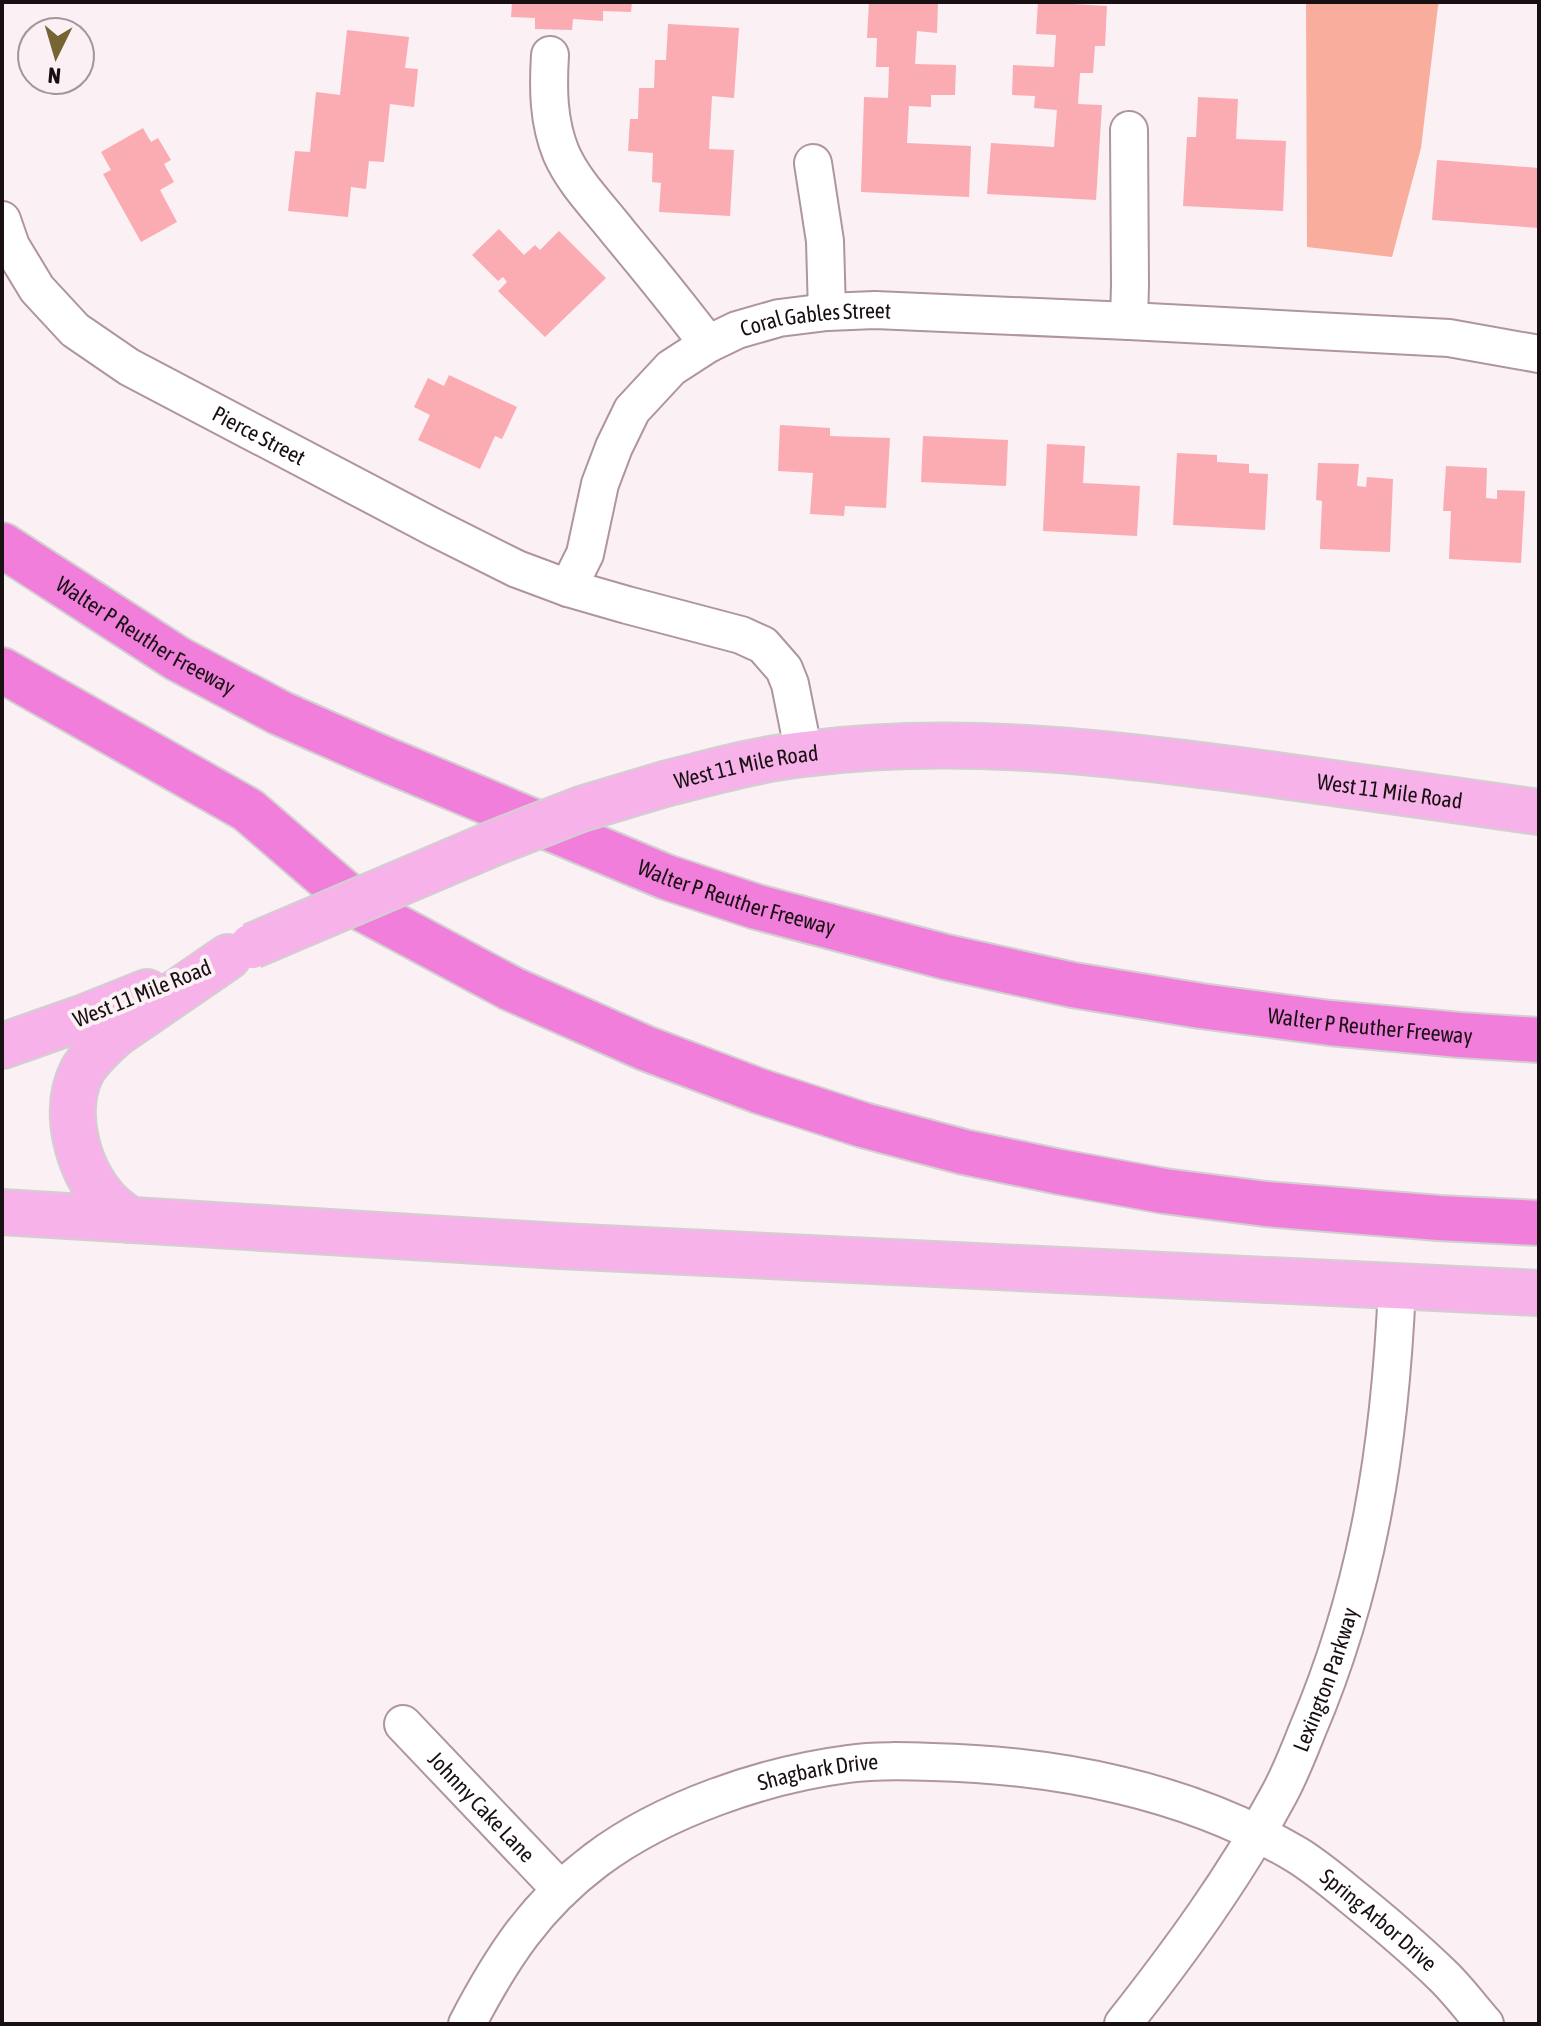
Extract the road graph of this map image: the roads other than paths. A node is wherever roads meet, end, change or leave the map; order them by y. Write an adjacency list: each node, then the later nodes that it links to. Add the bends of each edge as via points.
1 (550, 55): 7 (street, via 553,128 575,179)
2 (1129, 130): 6 (street)
3 (813, 163): 5 (street, via 825,241)
4 (2, 220): 10 (street, Pierce Street, via 37,289 75,330 129,367 437,529)
5 (827, 312): 6 (street, Coral Gables Street); 7 (street, Coral Gables Street, via 779,318)
6 (1129, 321): 8 (street, Coral Gables Street, via 1449,338)
7 (708, 344): 10 (street, Coral Gables Street, via 671,368 632,410 600,484 585,554)
8 (1539, 354)
9 (2, 545): 15 (highway, Walter P Reuther Freeway, via 178,659 280,713 666,877 757,907 1073,985 1330,1023)
10 (568, 588): 12 (street, via 763,645 790,684)
11 (2, 670): 19 (highway, via 248,810 363,909 512,989 759,1091 964,1152 1164,1191 1266,1204)
12 (804, 754): 13 (main road, West 11 Mile Road, via 912,746 1043,748); 14 (main road, West 11 Mile Road, bridge, via 668,783 581,809)
13 (1539, 812)
14 (240, 952): 16 (main road, West 11 Mile Road); 18 (main road, via 116,1034 82,1071 74,1103 79,1151 99,1191)
15 (1539, 1040)
16 (2, 1046)
17 (2, 1212): 18 (main road)
18 (130, 1220): 20 (main road)
19 (1539, 1223)
20 (1397, 1287): 21 (main road); 23 (street, Lexington Parkway, via 1382,1462 1356,1594 1318,1706)
21 (1539, 1293)
22 (403, 1724): 24 (street, Johnny Cake Lane)
23 (1257, 1834): 24 (street, Shagbark Drive, via 1157,1794 1101,1781 966,1763 849,1764 783,1777 683,1810 597,1859); 26 (street, Lexington Parkway); 27 (street, Spring Arbor Drive, via 1298,1856 1379,1918 1443,1976)
24 (561, 1890): 25 (street, Shagbark Drive, via 508,1951)
25 (467, 2024)
26 (1123, 2024)
27 (1485, 2024)

